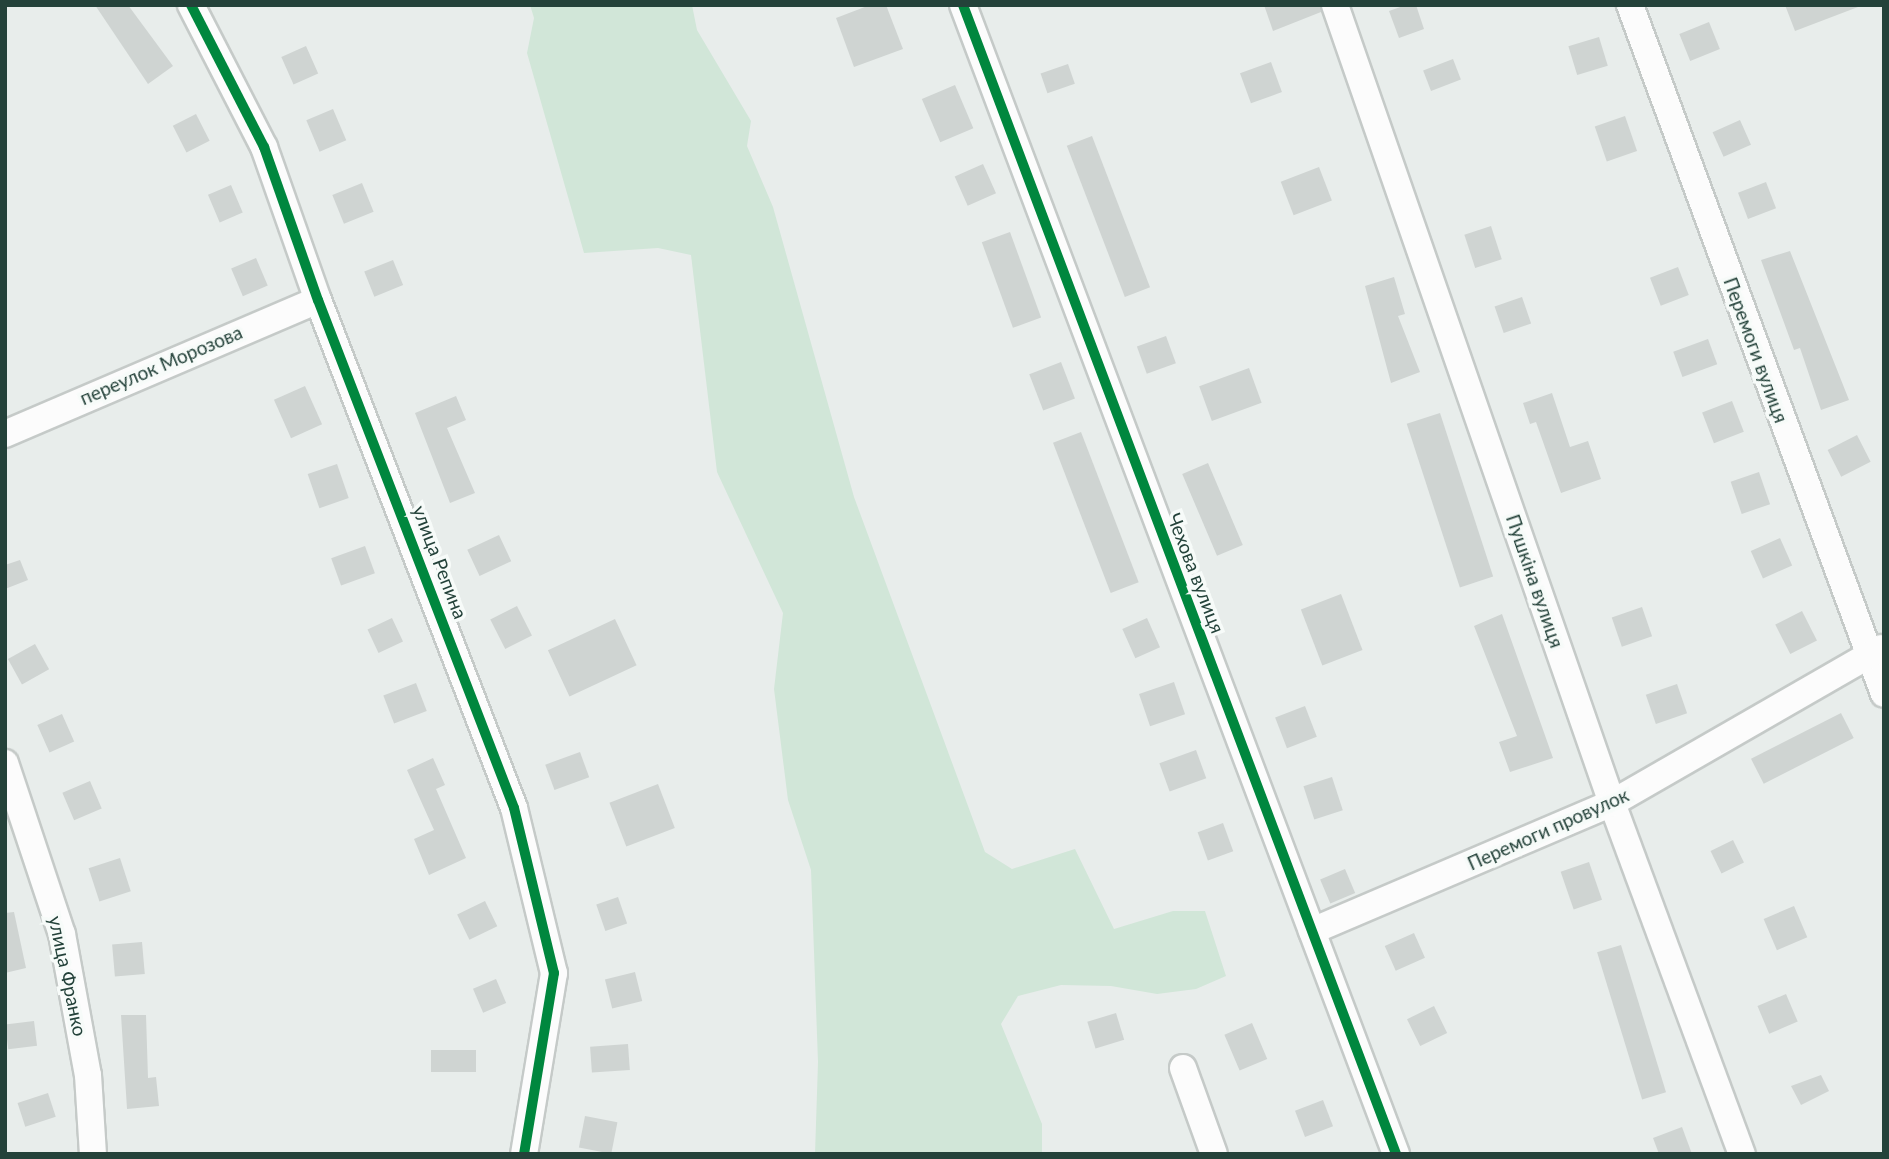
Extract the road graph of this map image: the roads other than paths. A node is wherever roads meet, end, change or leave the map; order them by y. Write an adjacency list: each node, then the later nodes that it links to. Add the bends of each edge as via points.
1 (191, 5): 5 (street, улица Репина, via 264,147)
2 (962, 5): 11 (street, Чехова вулиця)
3 (1335, 5): 10 (street, Пушкіна вулиця)
4 (1630, 5): 7 (street, Перемоги вулиця)
5 (318, 300): 6 (street, переулок Морозова); 14 (street, улица Репина, via 405,516 520,834 554,973)
6 (5, 434)
7 (1876, 651): 8 (street, Перемоги вулиця); 10 (street, Перемоги провулок)
8 (1884, 694)
9 (5, 762): 13 (street, улица Франко, via 62,934 88,1075)
10 (1612, 803): 11 (street, Перемоги провулок); 17 (street, Пушкіна вулиця)
11 (1312, 932): 16 (street, Чехова вулиця)
12 (1183, 1068): 15 (street)
13 (93, 1154)
14 (524, 1154)
15 (1214, 1154)
16 (1396, 1154)
17 (1742, 1154)

